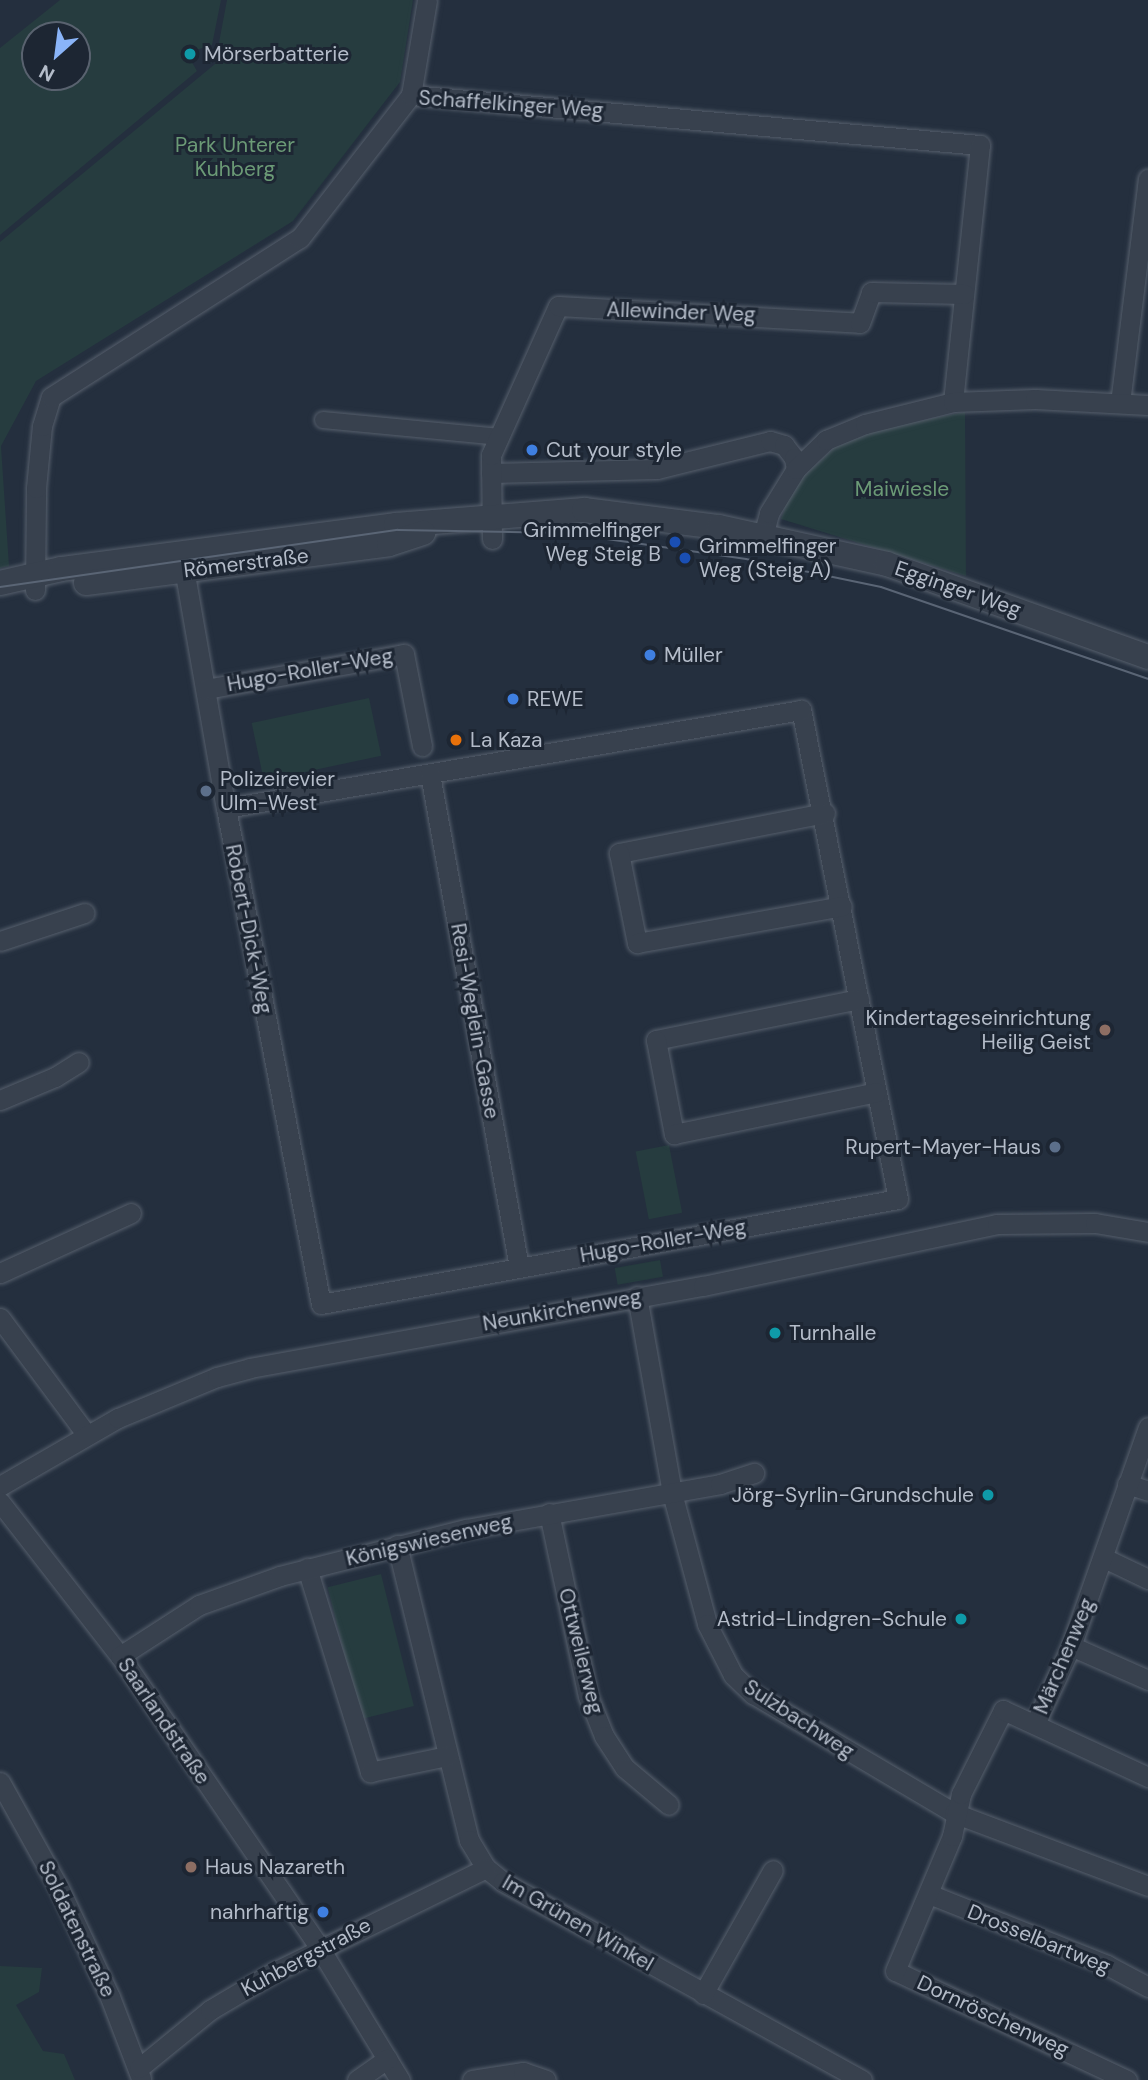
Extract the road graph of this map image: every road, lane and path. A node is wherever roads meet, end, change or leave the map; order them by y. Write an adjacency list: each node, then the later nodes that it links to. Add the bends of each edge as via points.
1 (427, 0): 2 (street)
2 (411, 95): 4 (street, Schaffelkinger Weg, via 980,145); 15 (street, Schaffelkinger Weg, via 300,238 51,397 42,426 36,488)
3 (1148, 179): 6 (street)
4 (964, 294): 5 (street, Schaffelkinger Weg); 9 (street, Allewinder Weg, via 871,292 860,323 558,306)
5 (953, 402): 6 (street); 10 (street, via 835,436)
6 (1120, 403): 7 (street)
7 (1148, 405)
8 (323, 420): 9 (street)
9 (500, 437): 11 (street, Allewinder Weg, via 491,455)
10 (796, 469): 11 (street, via 783,445 770,441 680,464 610,474); 13 (street, via 769,513)
11 (491, 473): 12 (street, Allewinder Weg)
12 (491, 528): 13 (street, Römerstraße, via 584,509); 14 (street, Römerstraße); 14 (street, Römerstraße, via 436,530 388,544)
13 (763, 536): 18 (street, Egginger Weg, via 887,564)
14 (183, 562): 15 (street, Römerstraße); 19 (street, Robert-Dick-Weg)
15 (35, 582): 16 (street, Römerstraße); 17 (street, Römerstraße)
16 (0, 583)
17 (0, 593)
18 (1148, 657)
19 (206, 689): 20 (street, Hugo-Roller-Weg, via 404,654); 22 (street, Robert-Dick-Weg)
20 (422, 747)
21 (430, 774): 22 (street, Hugo-Roller-Weg); 23 (street, Hugo-Roller-Weg, via 801,710); 33 (street, Resi-Weglein-Gasse)
22 (226, 808): 36 (street, Robert-Dick-Weg)
23 (825, 813): 24 (street, Hugo-Roller-Weg); 24 (street, via 619,853 636,943)
24 (842, 906): 27 (street, Hugo-Roller-Weg)
25 (84, 913): 26 (street)
26 (0, 941)
27 (859, 999): 29 (street, Hugo-Roller-Weg); 29 (street, via 656,1040 674,1134)
28 (79, 1062): 30 (street)
29 (876, 1092): 33 (street, Hugo-Roller-Weg, via 898,1199)
30 (0, 1100)
31 (131, 1213): 34 (street)
32 (1148, 1232): 35 (street, Neunkirchenweg, via 1095,1223 998,1224)
33 (519, 1267): 36 (street, Hugo-Roller-Weg)
34 (0, 1273)
35 (637, 1296): 39 (street, Neunkirchenweg, via 250,1368 185,1389); 44 (street, Sulzbachweg)
36 (321, 1304)
37 (0, 1318): 39 (street)
38 (1148, 1427): 41 (street, Märchenweg)
39 (86, 1434): 42 (street, Neunkirchenweg)
40 (754, 1473): 44 (street, Königswiesenweg)
41 (1127, 1484): 43 (street); 48 (street, Märchenweg)
42 (0, 1486)
43 (1148, 1491)
44 (672, 1493): 46 (street, Königswiesenweg); 59 (street, Sulzbachweg, via 707,1624 733,1675 753,1694)
45 (0, 1502): 52 (street, Saarlandstraße)
46 (549, 1513): 47 (street, Königswiesenweg); 58 (street, Ottweilerweg, via 588,1696 600,1726 625,1769)
47 (397, 1545): 49 (street, Königswiesenweg); 55 (street, Im Grünen Winkel)
48 (1104, 1558): 50 (street); 51 (street, Märchenweg)
49 (307, 1568): 52 (street, Königswiesenweg, via 199,1605); 55 (street, via 370,1772)
50 (1148, 1578)
51 (1071, 1646): 53 (street); 54 (street, Märchenweg)
52 (120, 1656): 64 (street, Saarlandstraße)
53 (1148, 1680)
54 (1035, 1724): 56 (street); 59 (street, Märchenweg, via 1003,1710)
55 (447, 1756): 60 (street, Im Grünen Winkel, via 469,1840)
56 (1148, 1777)
57 (0, 1782): 69 (street, Soldatenstraße, via 59,1888)
58 (669, 1805)
59 (954, 1813): 62 (street, Sulzbachweg); 63 (street, Märchenweg, via 952,1836)
60 (486, 1868): 64 (street, Kuhbergstraße); 67 (street, Im Grünen Winkel, via 503,1882)
61 (773, 1870): 67 (street)
62 (1148, 1886)
63 (929, 1894): 65 (street, Märchenweg); 66 (street, Drosselbartweg, via 1107,1965)
64 (319, 1947): 68 (street, Saarlandstraße); 69 (street, Kuhbergstraße, via 210,2010)
65 (895, 1971): 75 (street, Dornröschenweg)
66 (1148, 1987)
67 (703, 1994): 74 (street, Im Grünen Winkel)
68 (387, 2059): 70 (street); 71 (street, Saarlandstraße)
69 (140, 2074)
70 (357, 2080)
71 (400, 2080)
72 (472, 2080): 73 (street, via 502,2072 523,2072)
73 (546, 2080)
74 (862, 2080)
75 (1127, 2080)

